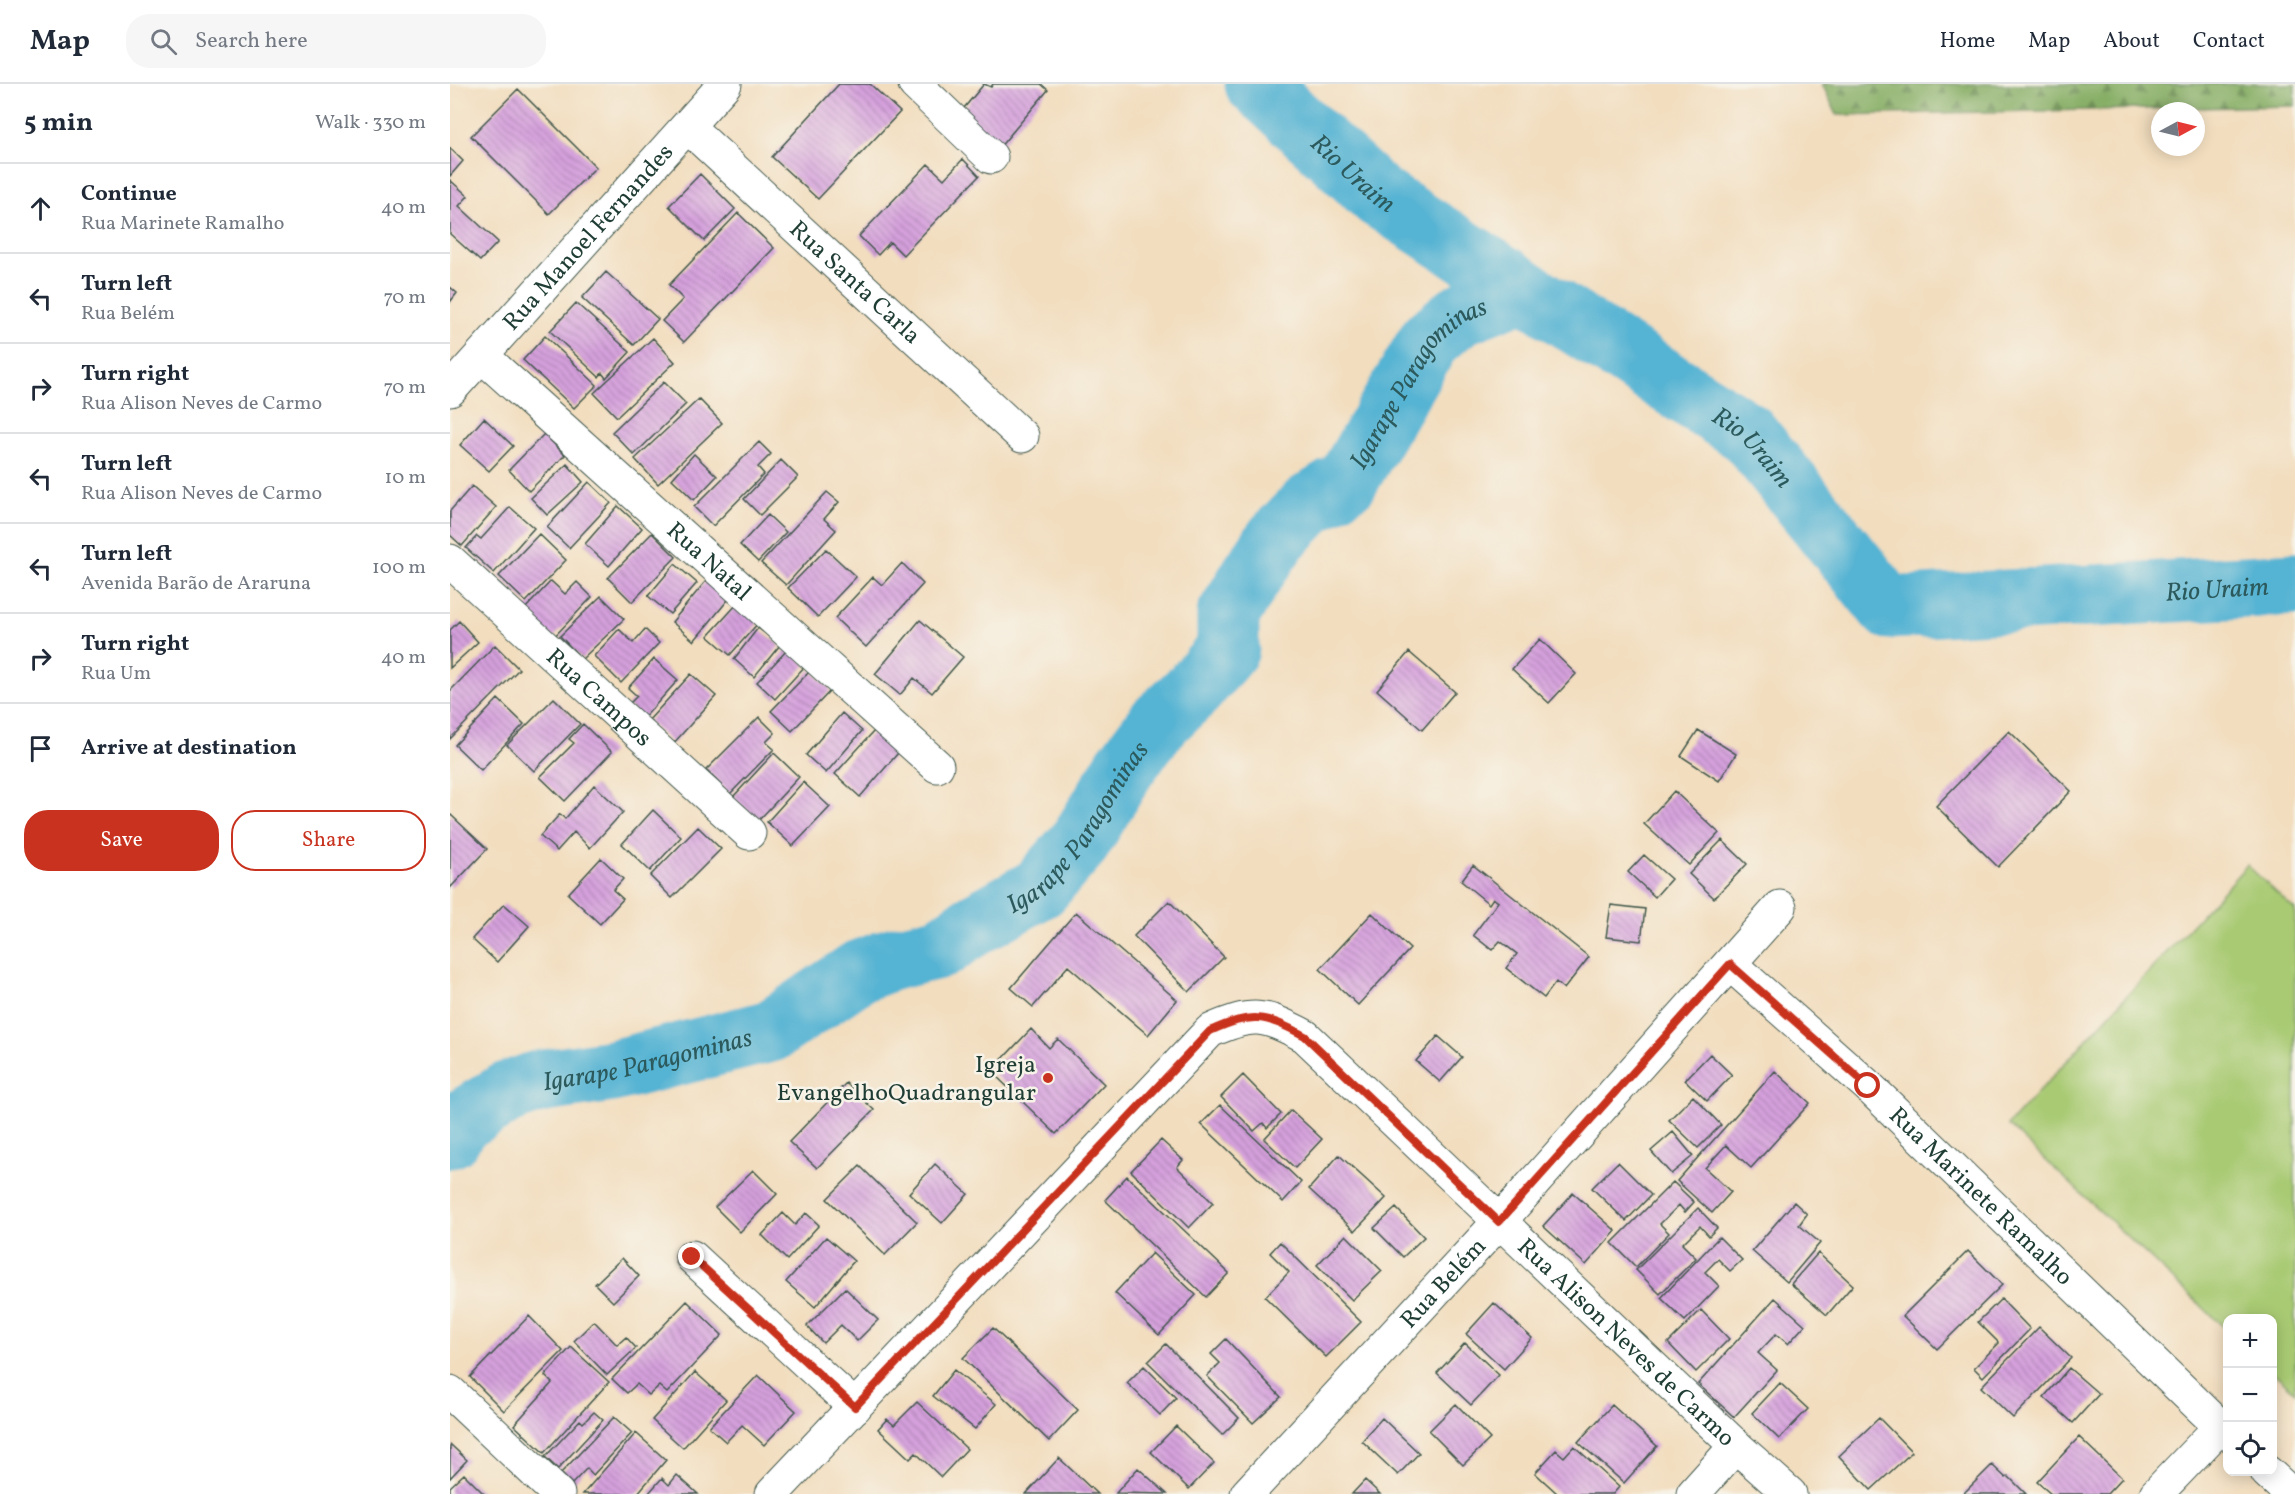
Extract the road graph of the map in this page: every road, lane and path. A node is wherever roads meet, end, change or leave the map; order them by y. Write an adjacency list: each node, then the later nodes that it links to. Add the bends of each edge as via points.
1 (725, 84): 3 (street, Rua Manoel Fernandes)
2 (915, 84): 4 (street)
3 (688, 127): 5 (street, Rua Manoel Fernandes); 7 (street, Rua Santa Carla)
4 (991, 157)
5 (482, 356): 6 (street, Rua Manoel Fernandes); 9 (street, Rua Natal)
6 (450, 390)
7 (1022, 436)
8 (450, 561): 10 (street, Rua Campos)
9 (937, 766)
10 (749, 834)
11 (1780, 907): 12 (street, Rua Belém)
12 (1730, 964): 13 (street, Rua Belém); 17 (street, Rua Marinete Ramalho, via 1868,1086)
13 (1499, 1222): 16 (street, Rua Alison Neves de Carmo, via 1305,1036 1271,1018 1239,1018 1210,1031); 19 (street, Rua Alison Neves de Carmo); 23 (street, Rua Belém)
14 (692, 1257): 16 (street)
15 (450, 1392): 21 (street)
16 (855, 1407): 22 (street)
17 (2223, 1430)
18 (2223, 1432): 26 (street)
19 (1736, 1446): 24 (street); 25 (street, Rua Alison Neves de Carmo)
20 (2271, 1476): 27 (street)
21 (558, 1494)
22 (772, 1494)
23 (1247, 1494)
24 (1693, 1494)
25 (1790, 1494)
26 (2156, 1494)
27 (2291, 1494)

